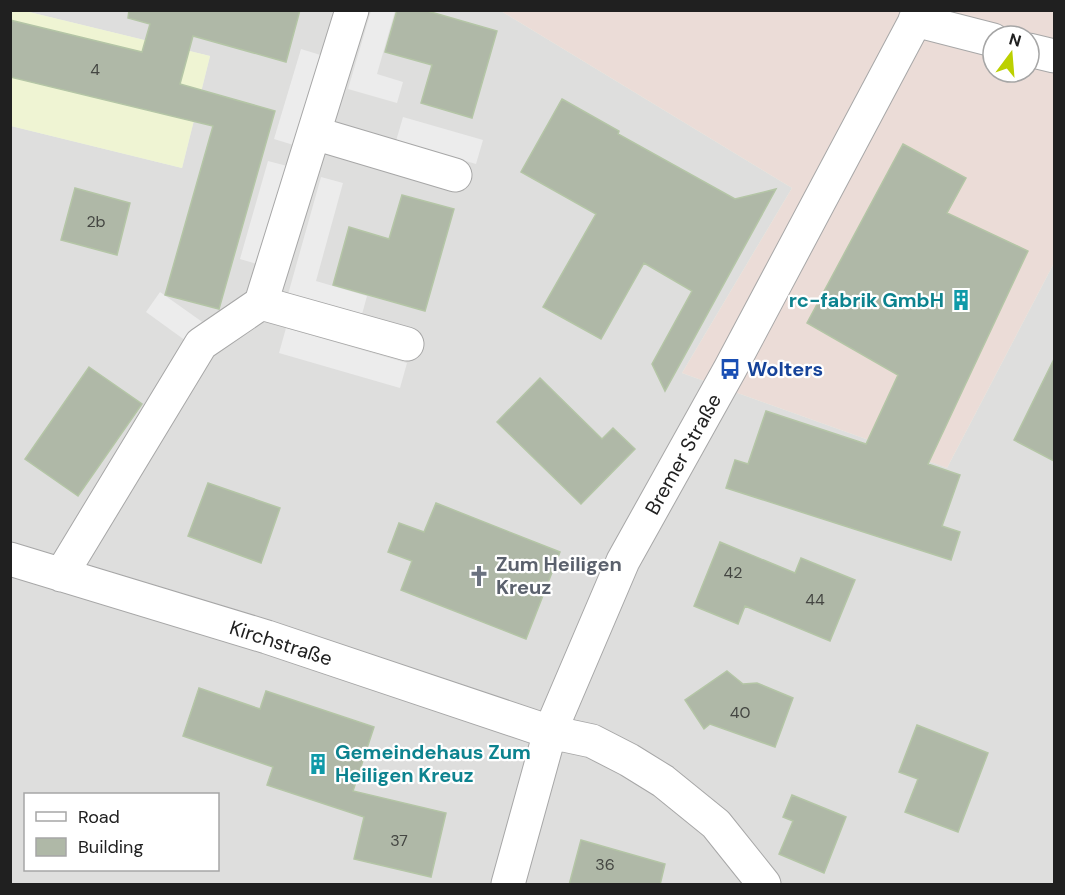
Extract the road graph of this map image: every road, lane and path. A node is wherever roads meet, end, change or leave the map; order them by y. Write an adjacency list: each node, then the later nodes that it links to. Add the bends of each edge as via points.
1 (352, 10): 4 (street)
2 (918, 15): 3 (street); 10 (street, Bremer Straße, via 623,561)
3 (981, 36)
4 (314, 132): 5 (street); 6 (street)
5 (455, 175)
6 (261, 303): 7 (street); 9 (street, via 201,344)
7 (407, 344)
8 (10, 559): 9 (street, Kirchstraße)
9 (61, 574): 10 (street, Kirchstraße, via 267,637)
10 (550, 732): 11 (street, Bremer Straße); 12 (street, Kirchstraße, via 592,741 663,781 716,824)
11 (508, 885)
12 (764, 885)

